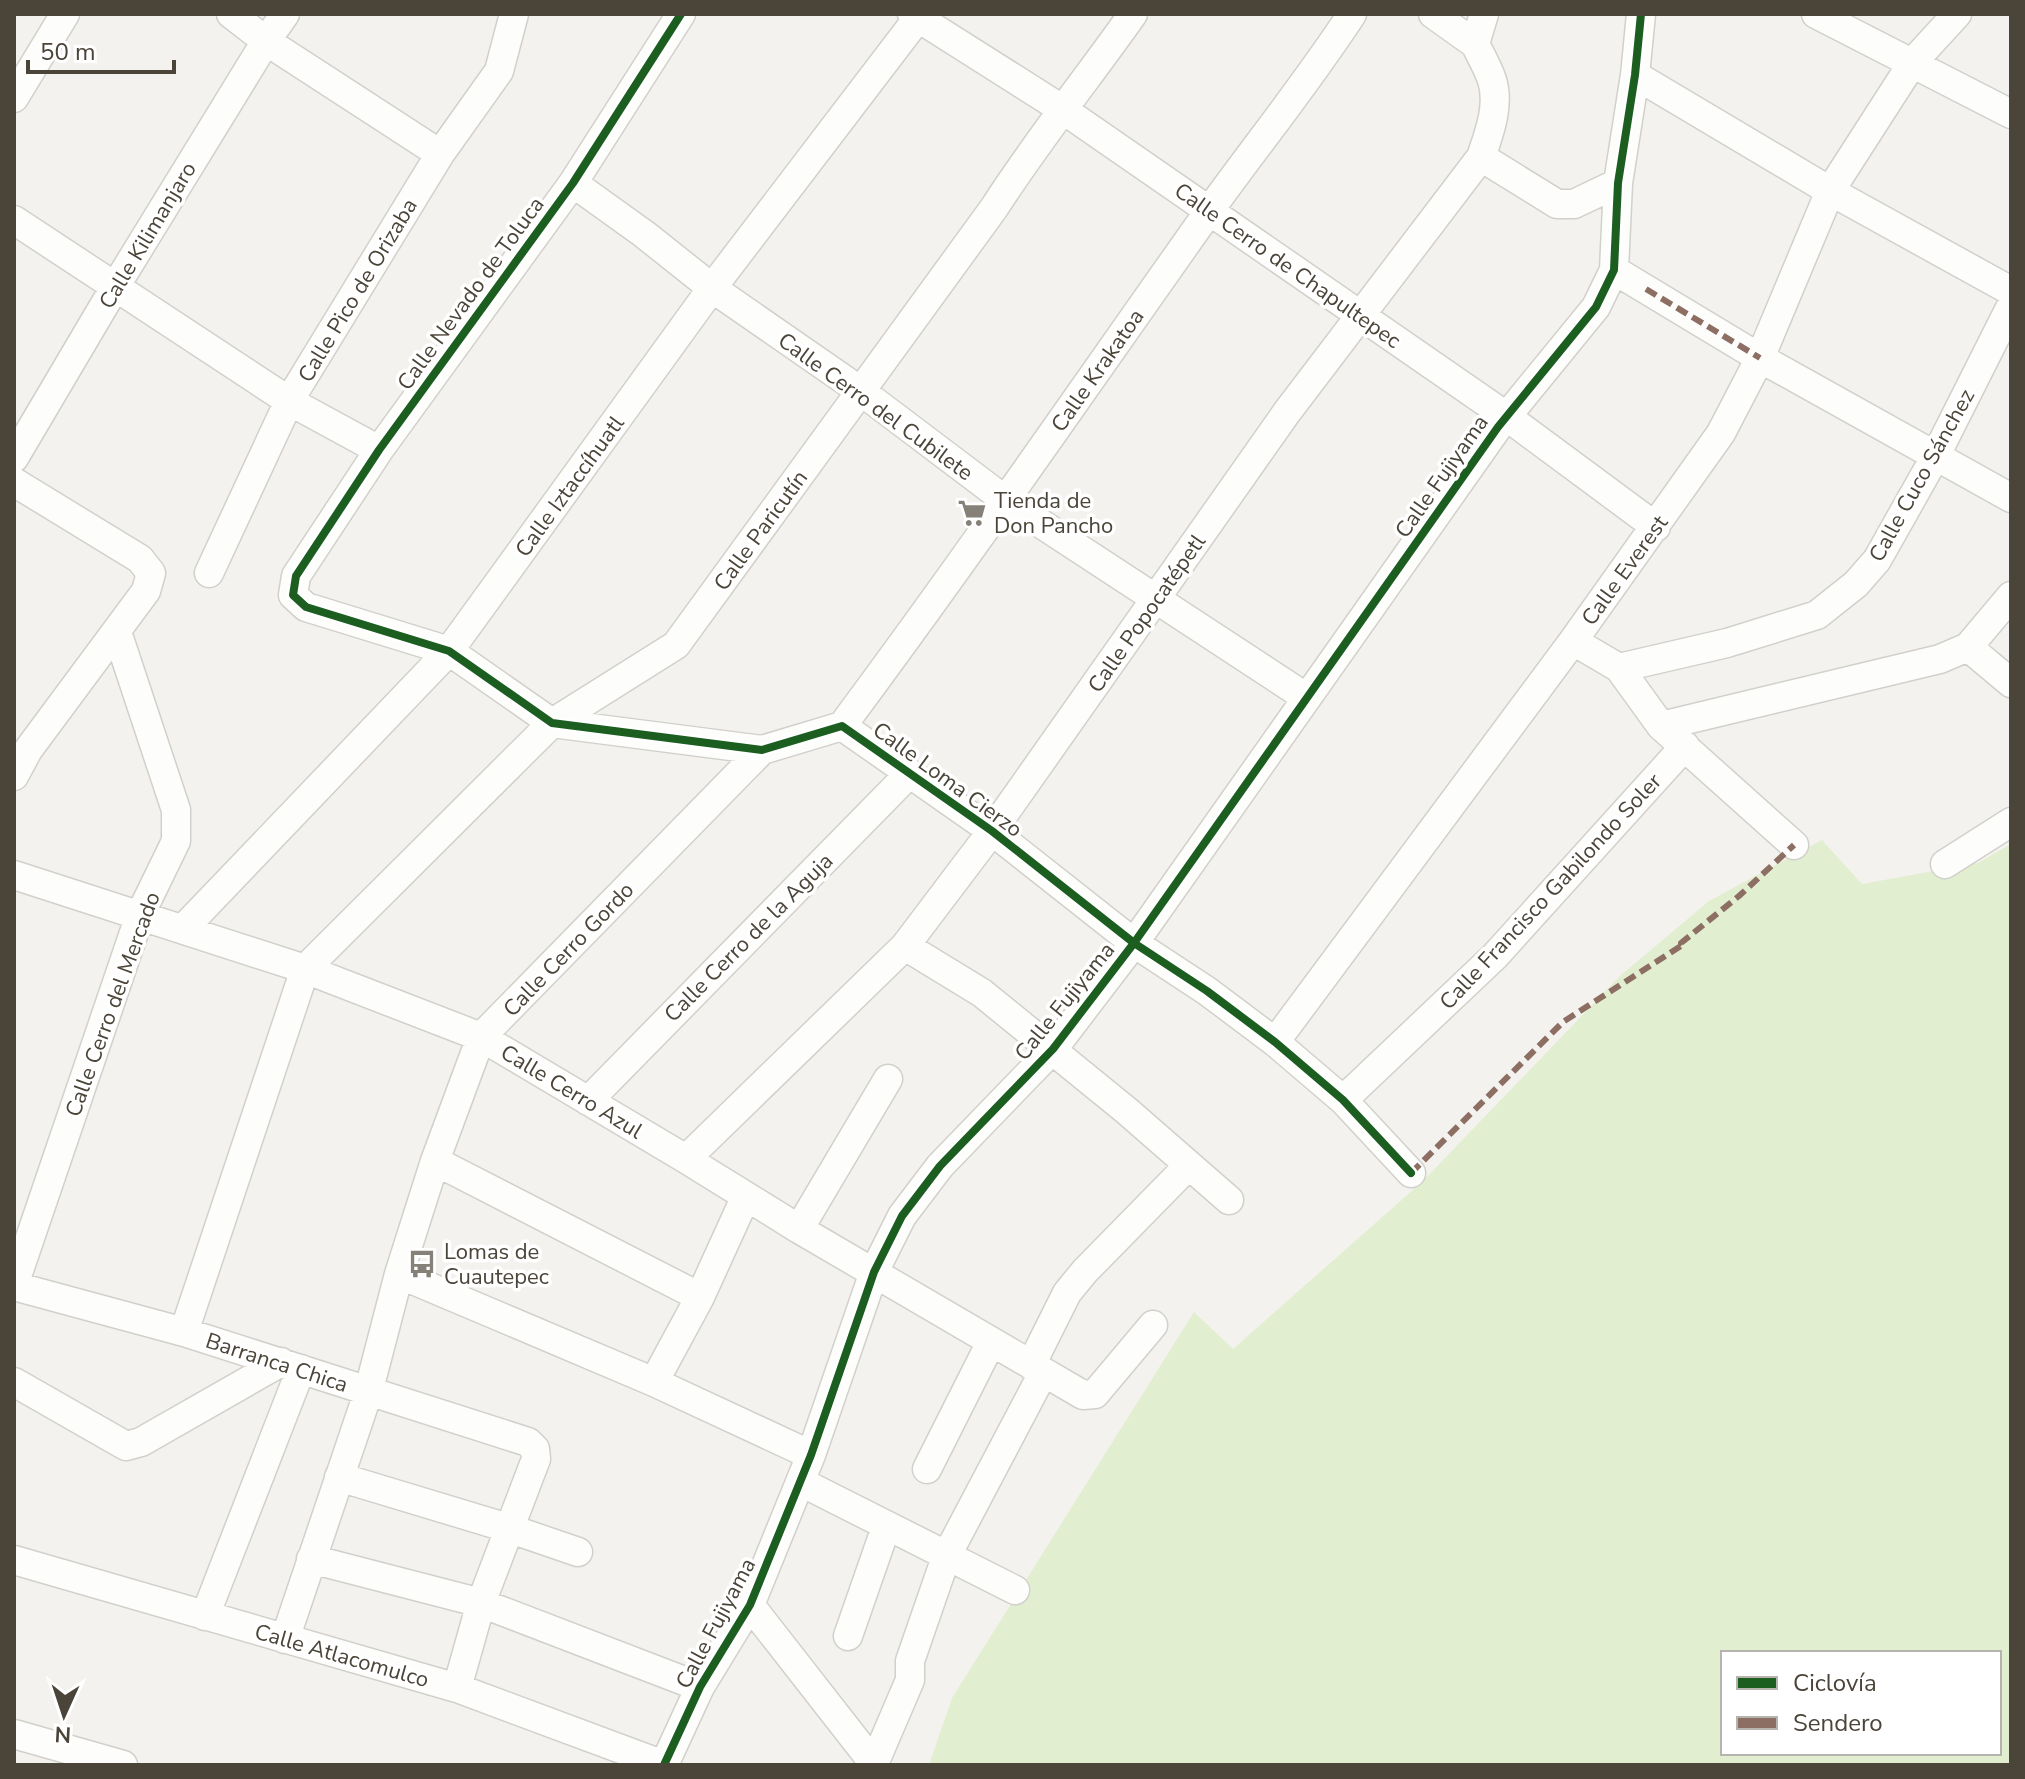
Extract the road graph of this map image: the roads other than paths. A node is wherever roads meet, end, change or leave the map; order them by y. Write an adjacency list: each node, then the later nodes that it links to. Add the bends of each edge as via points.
1 (65, 14): 19 (street)
2 (231, 14): 15 (street)
3 (285, 14): 15 (street, Calle Kilimanjaro)
4 (514, 14): 22 (street, Calle Pico de Orizaba, via 499,71)
5 (681, 14): 24 (street, Calle Nevado de Toluca)
6 (1133, 14): 20 (street, Calle Paricutín)
7 (1352, 14): 27 (street, Calle Krakatoa)
8 (1433, 14): 16 (street)
9 (1484, 14): 16 (street)
10 (1641, 14): 18 (street)
11 (1816, 14): 14 (street)
12 (1957, 14): 17 (street, Calle Everest)
13 (917, 15): 20 (street, Calle Cerro de Chapultepec); 31 (street, Calle Iztaccíhuatl)
14 (1853, 22): 17 (street)
15 (266, 41): 22 (street); 30 (street, Calle Kilimanjaro)
16 (1475, 44): 23 (street, Calle Popocatépetl, via 1494,83 1493,121)
17 (1913, 62): 21 (street); 26 (street, Calle Everest)
18 (1635, 75): 25 (street); 26 (street)
19 (14, 98)
20 (1065, 111): 27 (street, Calle Cerro de Chapultepec); 36 (street, Calle Paricutín, via 1029,153)
21 (2011, 114)
22 (440, 154): 37 (street, Calle Pico de Orizaba)
23 (1481, 157): 25 (street, via 1557,204 1574,204); 34 (street, Calle Popocatépetl)
24 (573, 183): 31 (street, Calle Cerro del Cubilete); 39 (street, Calle Nevado de Toluca)
25 (1618, 183): 29 (street)
26 (1830, 191): 32 (street); 35 (street, Calle Everest)
27 (1209, 211): 34 (street, Calle Cerro de Chapultepec); 44 (street, Calle Krakatoa)
28 (14, 220): 30 (street)
29 (1614, 270): 35 (street); 38 (street, Calle Fujiyama, via 1596,307)
30 (115, 287): 37 (street); 41 (street, Calle Kilimanjaro)
31 (712, 288): 36 (street, Calle Cerro del Cubilete); 53 (street, Calle Iztaccíhuatl)
32 (2011, 291)
33 (2011, 306): 40 (street, Calle Cuco Sánchez)
34 (1359, 314): 38 (street, Calle Cerro de Chapultepec); 49 (street, Calle Popocatépetl)
35 (1760, 358): 40 (street); 45 (street, Calle Everest, via 1721,433)
36 (862, 392): 44 (street, Calle Cerro del Cubilete); 57 (street, Calle Paricutín, via 676,645)
37 (289, 401): 39 (street); 46 (street, Calle Pico de Orizaba)
38 (1506, 416): 45 (street, Calle Cerro de Chapultepec); 56 (street, Calle Fujiyama)
39 (379, 450): 47 (street, Calle Nevado de Toluca, via 296,576)
40 (1935, 457): 43 (street); 54 (street, Calle Cuco Sánchez, via 1877,560 1817,615)
41 (14, 458)
42 (14, 482): 50 (street, via 140,559 151,573 146,591)
43 (2011, 498)
44 (1005, 500): 49 (street, Calle Cerro del Cubilete); 58 (street, Calle Krakatoa)
45 (1656, 527): 51 (street, Calle Everest)
46 (209, 573)
47 (293, 595): 53 (street, Calle Loma Cierzo, via 306,607)
48 (2011, 596): 52 (street)
49 (1157, 601): 56 (street, Calle Cerro del Cubilete); 65 (street, Calle Popocatépetl)
50 (117, 632): 63 (street); 69 (street, Calle Cerro del Mercado, via 176,810 176,841)
51 (1573, 641): 54 (street); 75 (street, Calle Everest)
52 (1968, 647): 55 (street); 59 (street, via 1940,659)
53 (449, 651): 57 (street, Calle Loma Cierzo); 70 (street, Calle Iztaccíhuatl)
54 (1619, 668): 59 (street)
55 (2011, 683)
56 (1307, 698): 71 (street, Calle Fujiyama)
57 (552, 723): 61 (street, Calle Loma Cierzo); 73 (street, Calle Paricutín)
58 (842, 726): 61 (street, Calle Loma Cierzo); 62 (street, Calle Loma Cierzo)
59 (1661, 726): 60 (street)
60 (1685, 746): 66 (street); 78 (street, Calle Francisco Gabilondo Soler, via 1495,956)
61 (762, 750): 74 (street, Calle Cerro Gordo)
62 (909, 774): 65 (street, Calle Loma Cierzo); 79 (street, Calle Cerro de la Aguja)
63 (14, 776)
64 (2011, 822): 67 (street)
65 (992, 831): 71 (street, Calle Loma Cierzo); 72 (street, Calle Popocatépetl)
66 (1794, 845)
67 (1945, 864)
68 (14, 875): 69 (street, Calle Cerro Azul)
69 (140, 915): 70 (street, Calle Cerro Azul); 89 (street, Calle Cerro del Mercado)
70 (183, 929): 73 (street, Calle Cerro Azul)
71 (1134, 943): 75 (street, Calle Loma Cierzo); 76 (street, Calle Fujiyama)
72 (905, 946): 76 (street, via 982,993); 80 (street, Calle Popocatépetl)
73 (305, 969): 74 (street, Calle Cerro Azul); 92 (street)
74 (481, 1037): 79 (street, Calle Cerro Azul); 81 (street, Calle Cerro Gordo)
75 (1275, 1042): 78 (street, Calle Loma Cierzo)
76 (1053, 1049): 82 (street); 87 (street, Calle Fujiyama, via 940,1166 902,1216)
77 (888, 1079): 86 (street)
78 (1343, 1100): 83 (street, Calle Loma Cierzo)
79 (588, 1101): 80 (street, Calle Cerro Azul)
80 (686, 1159): 84 (street, Calle Cerro Azul)
81 (435, 1161): 88 (street, Calle Cerro Gordo); 90 (street)
82 (1189, 1165): 85 (street); 95 (street, via 1067,1293)
83 (1411, 1173)
84 (746, 1196): 86 (street, Calle Cerro Azul); 90 (street)
85 (1229, 1200)
86 (799, 1229): 87 (street, Calle Cerro Azul)
87 (874, 1272): 93 (street, Calle Cerro Azul); 99 (street, Calle Fujiyama)
88 (399, 1274): 97 (street); 98 (street, Calle Cerro Gordo)
89 (14, 1285): 92 (street, Barranca Chica)
90 (700, 1297): 97 (street)
91 (1153, 1325): 95 (street, Calle Cerro Azul, via 1089,1397)
92 (184, 1332): 94 (street, Barranca Chica)
93 (991, 1342): 95 (street, Calle Cerro Azul); 100 (street)
94 (291, 1365): 96 (street, via 126,1446); 98 (street, Barranca Chica); 112 (street)
95 (1037, 1369): 106 (street)
96 (14, 1382)
97 (654, 1382): 99 (street)
98 (368, 1393): 101 (street, Calle Cerro Gordo); 104 (street, Barranca Chica, via 528,1442 536,1459)
99 (811, 1455): 102 (street, Calle Fujiyama)
100 (927, 1469)
101 (339, 1477): 104 (street); 107 (street, Calle Cerro Gordo)
102 (801, 1482): 103 (street); 111 (street, Calle Fujiyama)
103 (886, 1527): 106 (street); 113 (street)
104 (508, 1528): 105 (street); 110 (street)
105 (578, 1552)
106 (946, 1557): 109 (street); 120 (street, via 910,1661 910,1680)
107 (311, 1559): 110 (street); 114 (street, Calle Cerro Gordo)
108 (14, 1560): 112 (street, Calle Atlacomulco)
109 (1015, 1590)
110 (481, 1603): 115 (street); 116 (street)
111 (750, 1605): 115 (street, Calle Fujiyama); 120 (street)
112 (205, 1616): 114 (street, Calle Atlacomulco)
113 (848, 1636)
114 (285, 1639): 116 (street, Calle Atlacomulco)
115 (700, 1687): 119 (street, Calle Fujiyama)
116 (457, 1688): 119 (street, Calle Atlacomulco)
117 (14, 1734): 118 (street)
118 (123, 1765)
119 (664, 1765)
120 (875, 1765)

